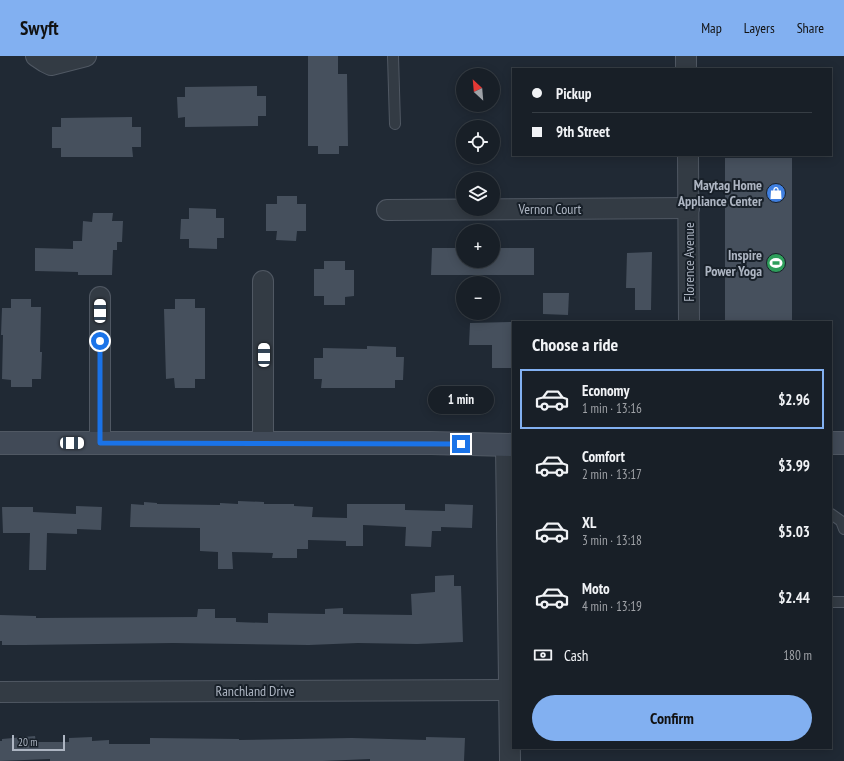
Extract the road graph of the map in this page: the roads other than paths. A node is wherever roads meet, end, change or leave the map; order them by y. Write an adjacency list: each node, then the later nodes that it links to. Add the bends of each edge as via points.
1 (36, 56): 2 (street, via 51,65)
2 (86, 56)
3 (393, 56): 6 (lane)
4 (686, 56): 5 (street)
5 (686, 68)
6 (395, 124)
7 (688, 156): 8 (street, Florence Avenue)
8 (689, 208): 9 (street, Vernon Court); 12 (street, Florence Avenue)
9 (386, 210)
10 (263, 282): 15 (street)
11 (100, 297): 14 (street)
12 (689, 321)
13 (0, 443): 14 (street)
14 (100, 443): 15 (street)
15 (263, 443): 18 (street)
16 (832, 443): 17 (street)
17 (844, 443)
18 (509, 445): 23 (street)
19 (832, 515): 20 (lane)
20 (844, 528)
21 (832, 602): 22 (lane)
22 (844, 602)
23 (509, 690): 24 (street, Ranchland Drive); 25 (street)
24 (0, 692)
25 (510, 761)

